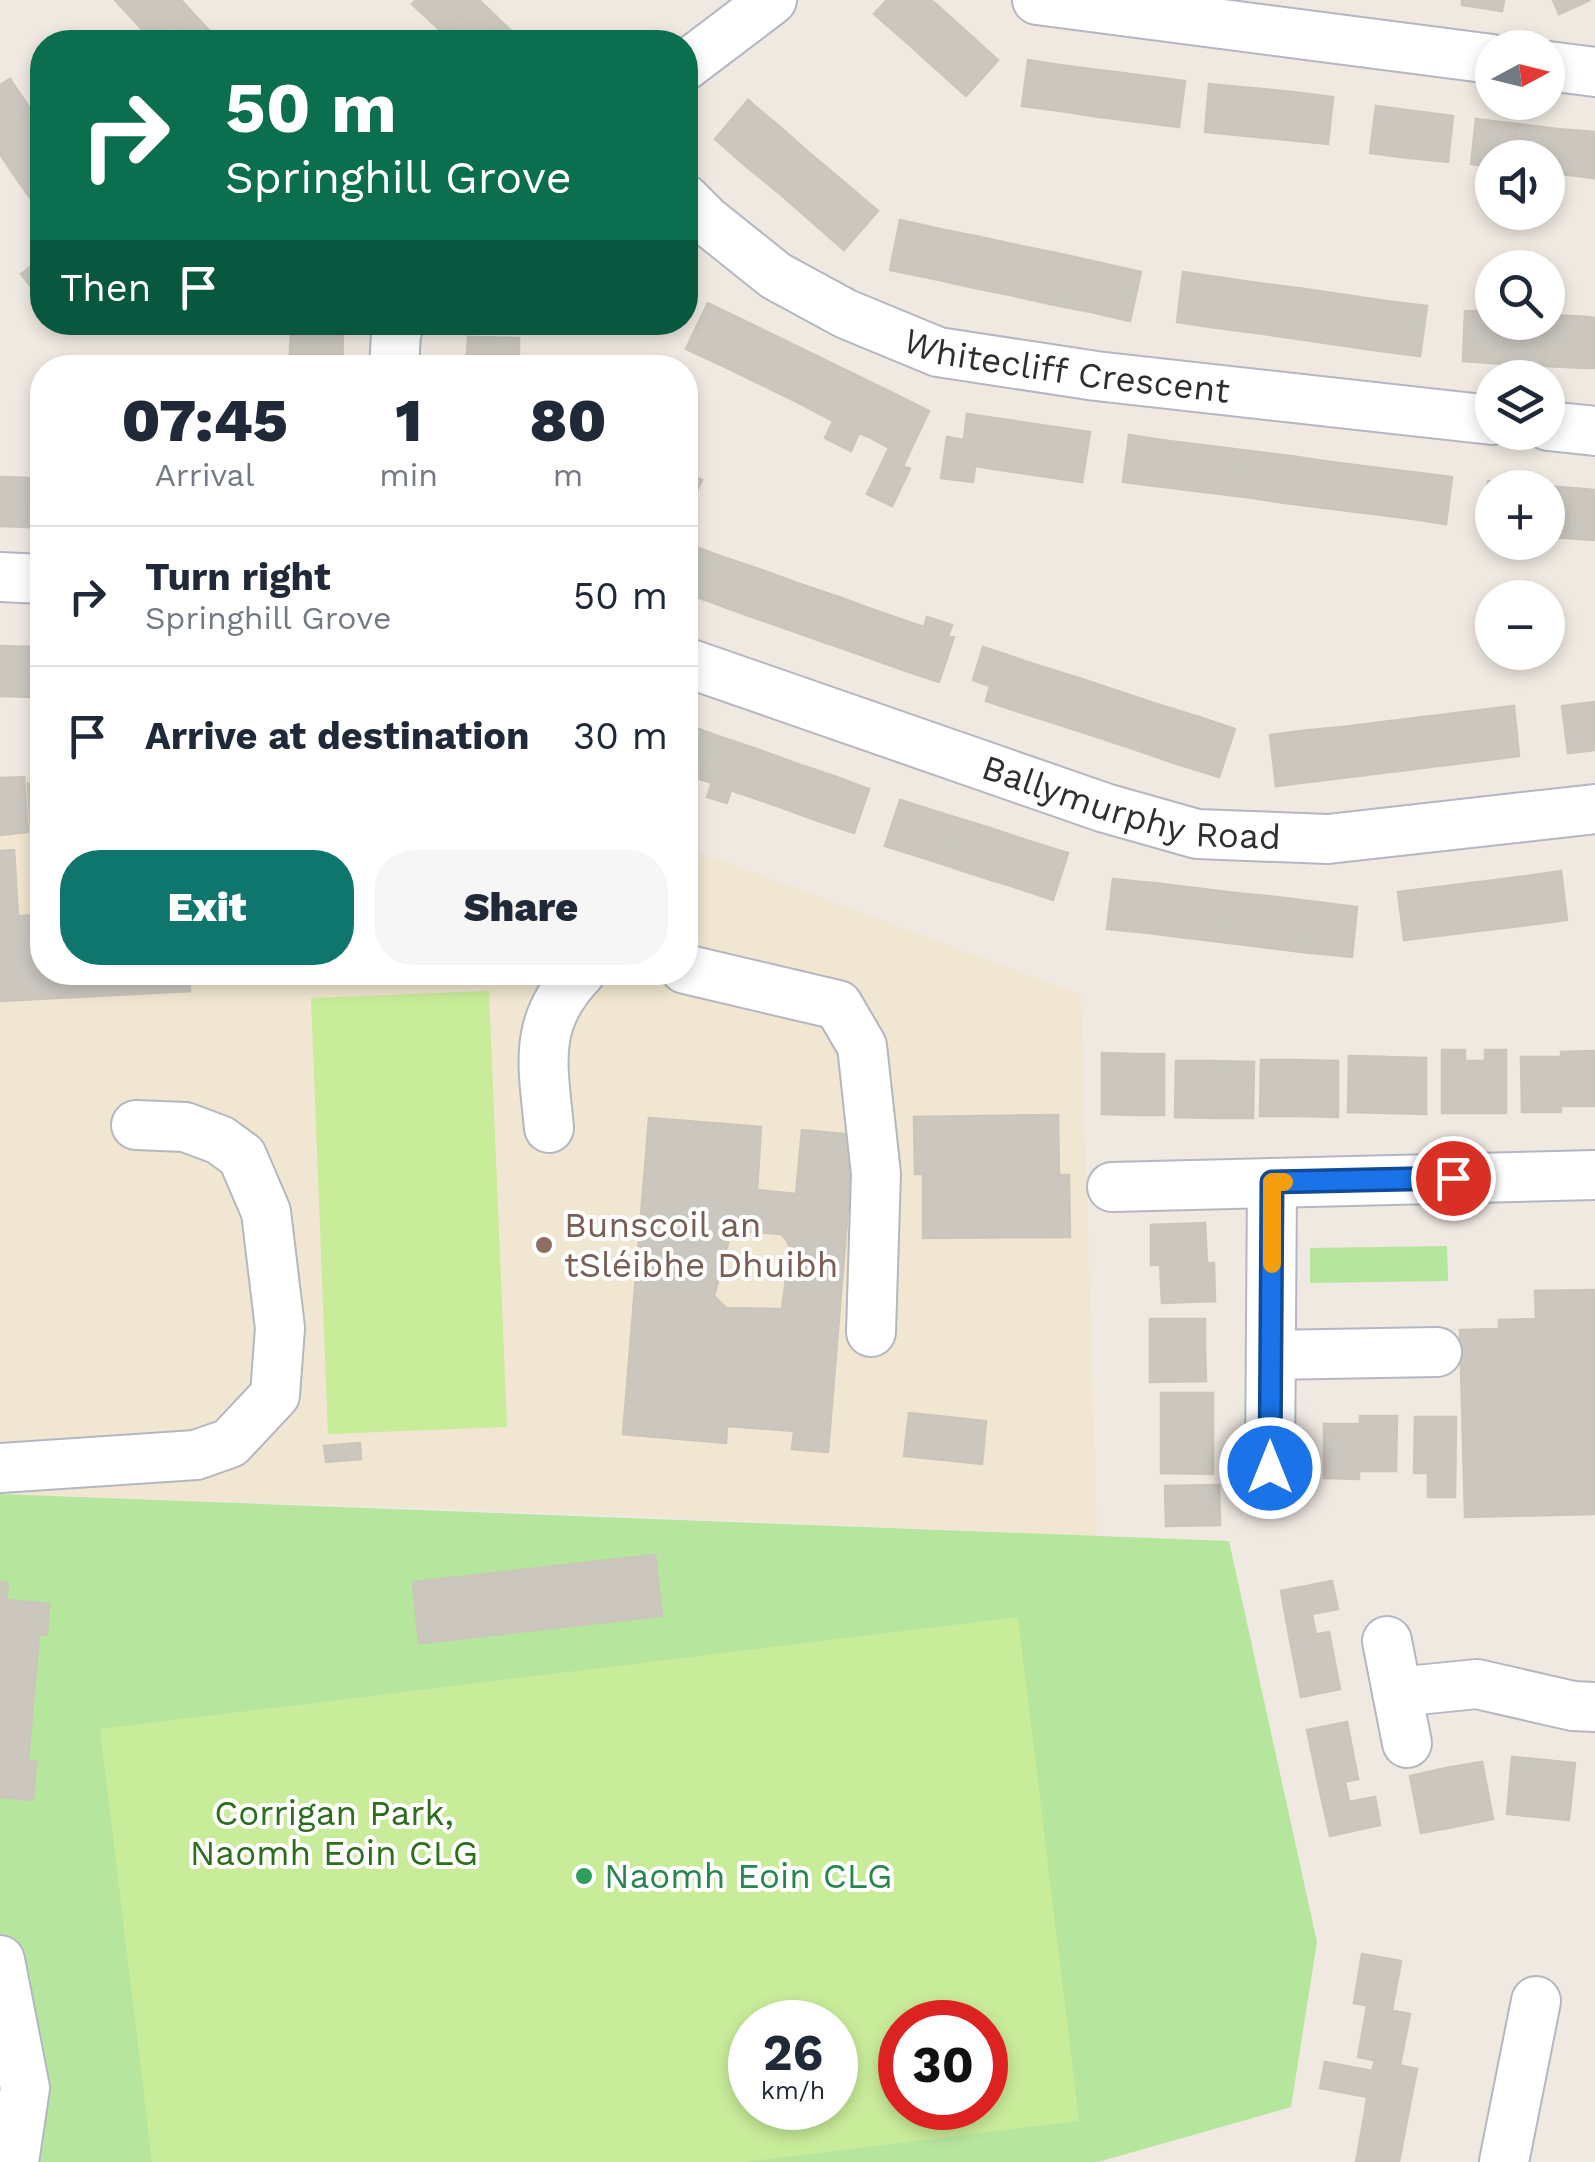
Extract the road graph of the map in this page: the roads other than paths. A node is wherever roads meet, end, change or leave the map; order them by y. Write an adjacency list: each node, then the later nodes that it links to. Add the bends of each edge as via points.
1 (772, 0): 3 (street)
2 (1036, 0): 4 (street)
3 (698, 56)
4 (1475, 57)
5 (1565, 68): 6 (street)
6 (1595, 72)
7 (698, 212): 8 (street, Whitecliff Crescent, via 776,276 938,352)
8 (1475, 418)
9 (1565, 428): 10 (street)
10 (1595, 431)
11 (0, 577): 12 (street)
12 (30, 578)
13 (698, 667): 14 (street, Ballymurphy Road, via 1197,834 1328,839)
14 (1595, 810)
15 (698, 972): 22 (street, via 838,1005 862,1046 876,1174)
16 (570, 985): 18 (street, via 550,1012 542,1056)
17 (136, 1126): 25 (street, via 186,1128 242,1156 266,1212 280,1328 275,1395 230,1443 196,1455)
18 (549, 1128)
19 (1595, 1175): 20 (street)
20 (1272, 1182): 21 (street); 24 (street)
21 (1112, 1187)
22 (872, 1332)
23 (1436, 1352): 24 (street)
24 (1271, 1355): 26 (street)
25 (0, 1468)
26 (1270, 1468)
27 (1387, 1641): 28 (street)
28 (1397, 1692): 29 (street, via 1477,1684); 30 (street)
29 (1595, 1707)
30 (1407, 1743)
31 (0, 1960): 33 (street, via 24,2088)
32 (1536, 2001): 34 (street)
33 (14, 2162)
34 (1504, 2162)

